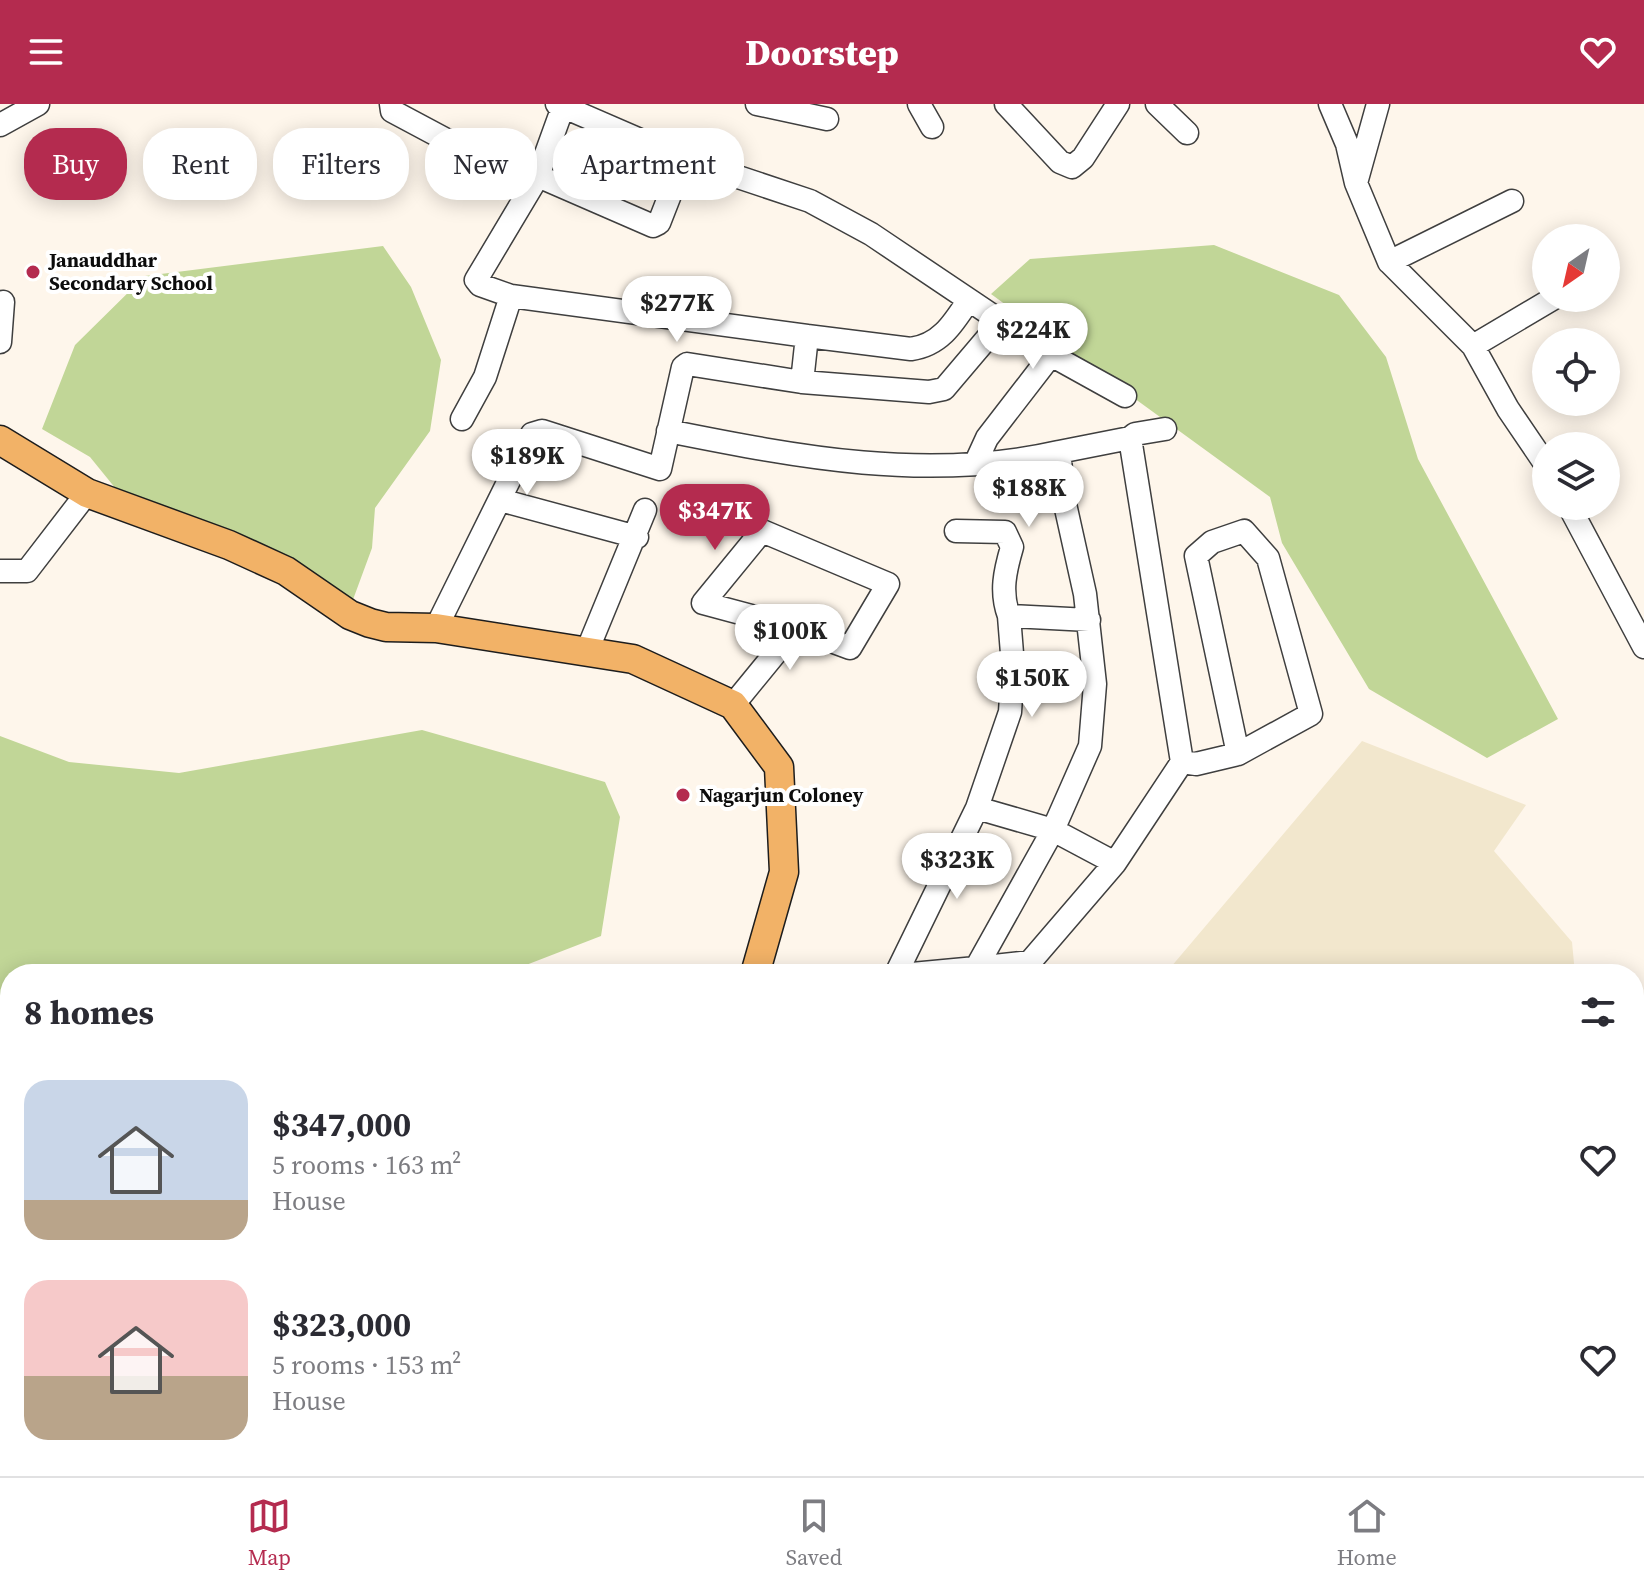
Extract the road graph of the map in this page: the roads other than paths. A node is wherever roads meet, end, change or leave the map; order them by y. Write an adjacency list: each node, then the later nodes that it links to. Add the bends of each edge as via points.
1 (38, 104): 13 (street)
2 (391, 104): 17 (street, via 392,111 467,151)
3 (757, 104): 11 (street)
4 (919, 104): 14 (street)
5 (1006, 104): 6 (street, via 1060,162 1072,167)
6 (1118, 104)
7 (1157, 104): 16 (street)
8 (1330, 104): 20 (street)
9 (1378, 104): 20 (street)
10 (562, 105): 15 (street); 17 (street)
11 (794, 107): 12 (street)
12 (827, 119)
13 (0, 125)
14 (932, 127)
15 (614, 128)
16 (1187, 133)
17 (538, 176): 19 (street); 25 (street, via 476,280)
18 (744, 179): 26 (street, via 810,201 871,234)
19 (553, 183)
20 (1356, 183): 24 (street)
21 (593, 200): 22 (street, via 653,226)
22 (668, 200)
23 (1512, 201): 24 (street)
24 (1389, 262): 32 (street)
25 (511, 296): 30 (street); 36 (street, via 485,377)
26 (968, 301): 29 (street); 30 (street, via 947,331 927,347)
27 (3, 302): 31 (street)
28 (1532, 311): 32 (street)
29 (1000, 323): 33 (street); 34 (street, via 944,389)
30 (807, 336): 34 (street)
31 (0, 342)
32 (1473, 346): 41 (street)
33 (1051, 355): 35 (street); 43 (street, via 987,438)
34 (802, 382): 38 (street, via 687,364)
35 (1125, 396)
36 (462, 419)
37 (1165, 429): 39 (street)
38 (668, 431): 43 (street, via 807,459 895,466); 45 (street, via 660,469 542,431 532,434)
39 (1130, 438): 42 (street); 59 (street)
40 (0, 440): 44 (main road)
41 (1532, 444)
42 (1059, 452): 43 (street); 52 (street)
43 (976, 462)
44 (87, 493): 50 (street, via 27,571); 53 (main road, via 286,571 350,615 386,627)
45 (500, 500): 49 (street); 53 (street)
46 (645, 510): 49 (street)
47 (1576, 520): 55 (street)
48 (956, 531): 51 (street, via 1005,532 1012,547 1003,601)
49 (637, 537): 56 (street)
50 (0, 571)
51 (1009, 616): 52 (street); 60 (street, via 1010,712)
52 (1089, 620): 61 (street, via 1095,684 1090,746)
53 (436, 628): 56 (main road)
54 (796, 628): 54 (street, via 850,648 888,584 762,531 703,603); 57 (street)
55 (1644, 647)
56 (587, 651): 57 (main road, via 633,659)
57 (733, 705): 63 (main road, via 779,767 784,872)
58 (1238, 754): 58 (street, via 1196,556 1212,542 1244,531 1268,558 1311,714); 59 (street)
59 (1182, 762): 62 (street)
60 (977, 808): 61 (street); 64 (street)
61 (1053, 830): 62 (street); 65 (street)
62 (1115, 863): 66 (street)
63 (758, 964)
64 (901, 964)
65 (978, 964)
66 (1036, 964)

